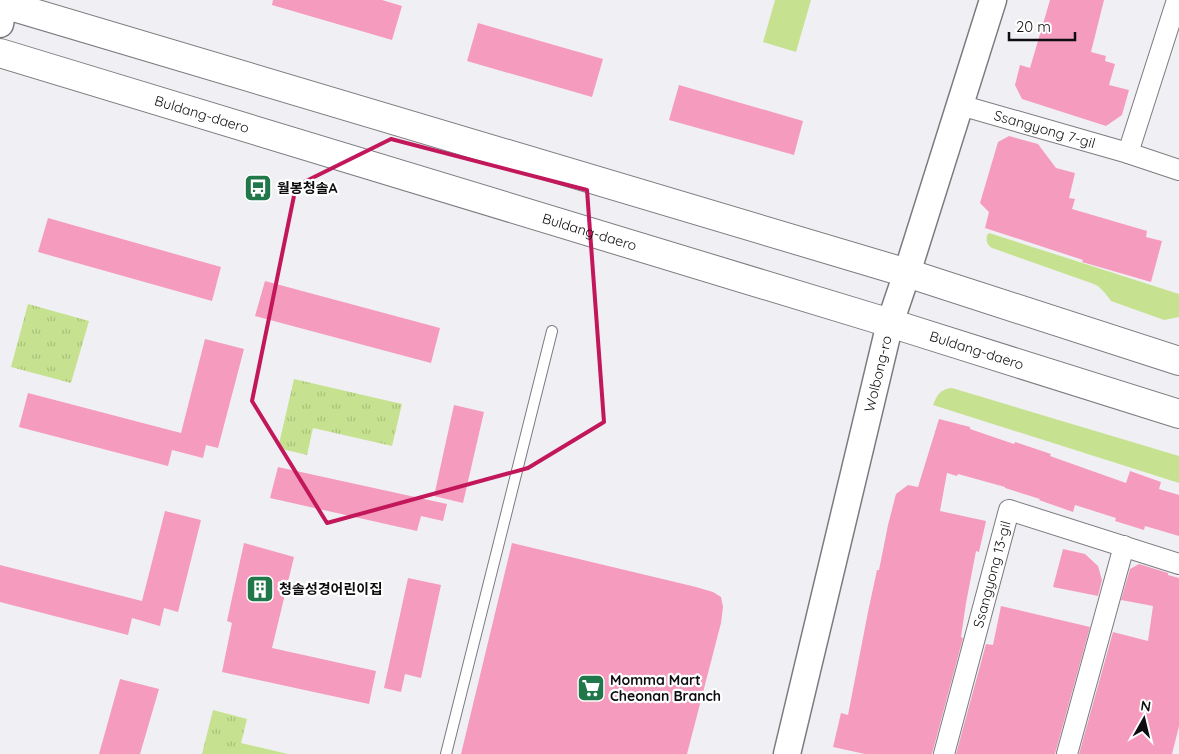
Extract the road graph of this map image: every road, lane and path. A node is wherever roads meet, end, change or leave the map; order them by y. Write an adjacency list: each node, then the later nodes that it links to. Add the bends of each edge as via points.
1 (993, 0): 5 (street, Wolbong-ro)
2 (1177, 0): 6 (street)
3 (1, 10): 8 (main road)
4 (0, 53): 9 (main road, Buldang-daero)
5 (960, 105): 6 (street, Ssangyong 7-gil); 8 (street, Wolbong-ro)
6 (1128, 154): 7 (street, Ssangyong 7-gil)
7 (1179, 170)
8 (908, 273): 9 (street, Wolbong-ro); 11 (main road)
9 (890, 323): 12 (main road, Buldang-daero); 16 (street, Wolbong-ro)
10 (552, 331): 15 (lane)
11 (1179, 361)
12 (1179, 414)
13 (1124, 546): 14 (street, Ssangyong 13-gil); 17 (street, Ssangyong 13-gil, via 1009,510); 18 (street)
14 (1179, 564)
15 (446, 754)
16 (786, 754)
17 (944, 754)
18 (1066, 754)

